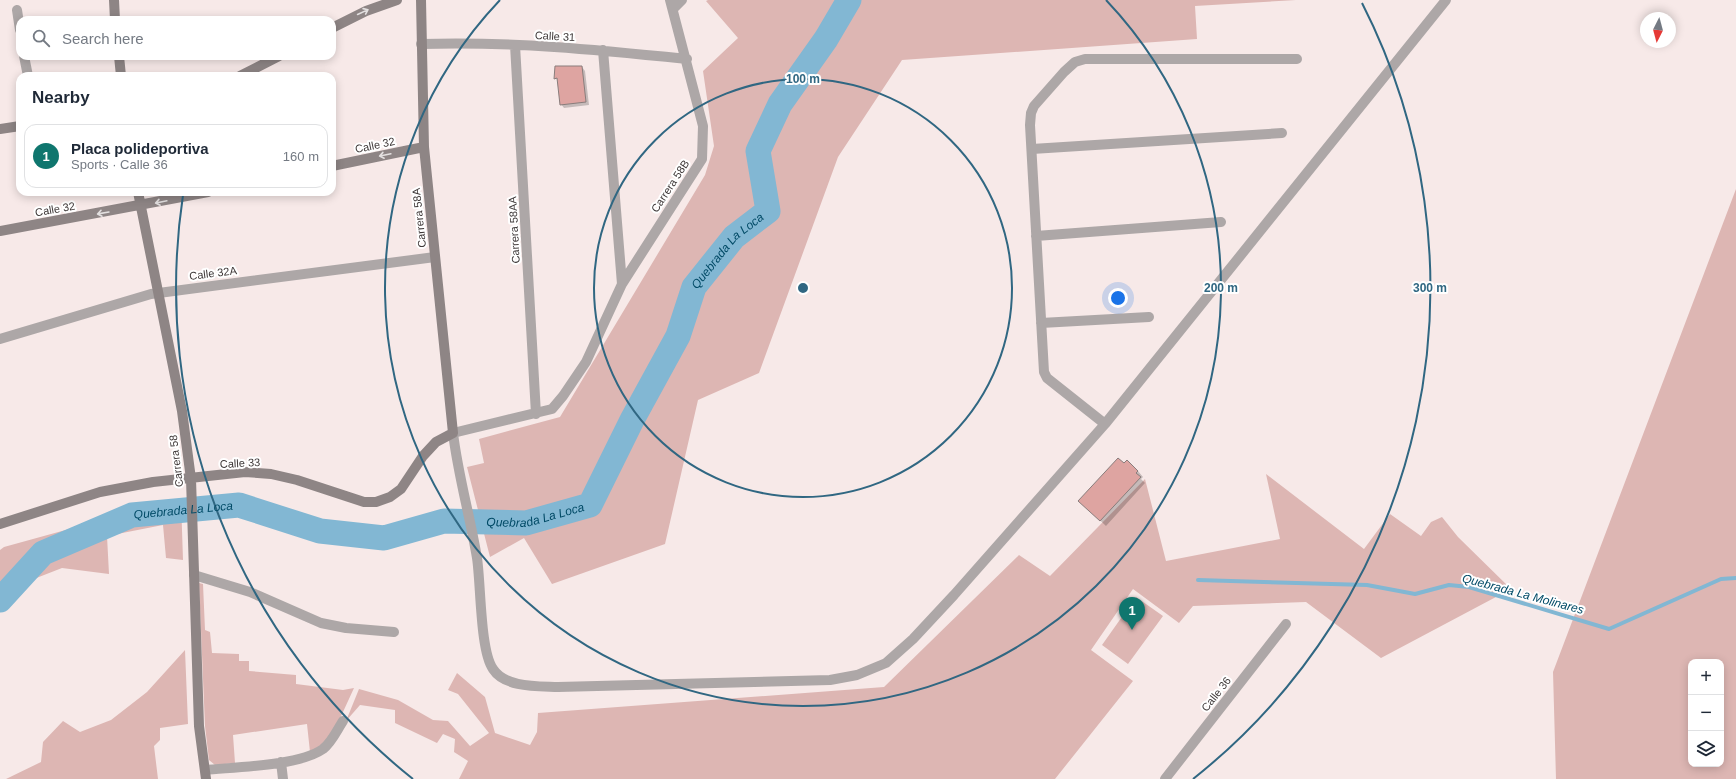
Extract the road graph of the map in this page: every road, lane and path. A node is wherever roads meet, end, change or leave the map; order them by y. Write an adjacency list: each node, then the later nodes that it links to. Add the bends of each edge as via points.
1 (114, 0): 9 (street)
2 (396, 0): 10 (street, one-way to 2)
3 (422, 0): 11 (street, Carrera 58A)
4 (682, 0): 6 (street)
5 (1446, 0): 41 (street)
6 (672, 5): 14 (street, Carrera 58B)
7 (17, 10): 8 (street)
8 (18, 16)
9 (116, 16)
10 (336, 26)
11 (421, 44): 12 (street, Calle 31); 25 (street, Carrera 58A)
12 (515, 45): 13 (street, Calle 31); 40 (street, Carrera 58AA)
13 (603, 50): 14 (street, Calle 31); 35 (street, Carrera 58B)
14 (687, 59): 35 (street, Carrera 58B, via 703,126 702,159)
15 (25, 60): 19 (street)
16 (119, 60): 20 (street)
17 (270, 60): 21 (street)
18 (1297, 60): 26 (street, via 1085,59 1075,62 1030,113)
19 (27, 72)
20 (121, 72)
21 (248, 72)
22 (16, 127): 23 (street)
23 (0, 129)
24 (1282, 133): 26 (street)
25 (424, 147): 27 (street, Calle 32, one-way to 27); 34 (street, Carrera 58A)
26 (1032, 149): 33 (street)
27 (336, 165)
28 (139, 196): 30 (street, Carrera 58)
29 (189, 196): 30 (street, Calle 32, one-way to 30)
30 (141, 206): 32 (street, Calle 32, one-way to 32); 36 (street, Carrera 58)
31 (1221, 222): 33 (street)
32 (0, 231)
33 (1036, 236): 38 (street)
34 (435, 256): 36 (street, Calle 32A); 42 (street, Carrera 58A)
35 (622, 284): 40 (street, Carrera 58B, via 586,362 552,409)
36 (158, 293): 39 (street, Calle 32A); 43 (street, Carrera 58, via 182,411)
37 (1149, 317): 38 (street)
38 (1041, 323): 41 (street, via 1044,372 1047,378)
39 (0, 339)
40 (536, 414): 42 (street, Carrera 58B)
41 (1106, 424): 42 (street, via 913,639 886,663 857,675 830,680 558,687 521,685 493,670 487,654 477,558 455,457)
42 (453, 433): 43 (street, Calle 33, via 436,442 401,489 390,497 376,502 364,502 271,474 245,472)
43 (191, 479): 44 (street, Calle 33, via 153,482 100,492); 45 (street, Carrera 58)
44 (0, 524)
45 (194, 575): 47 (street, via 250,592 321,623); 50 (street, Carrera 58, via 199,726)
46 (1286, 624): 52 (street, Calle 36)
47 (394, 632)
48 (343, 721): 49 (street, via 325,748 314,754)
49 (281, 762): 50 (street); 51 (street)
50 (205, 775)
51 (283, 779)
52 (1165, 779)

